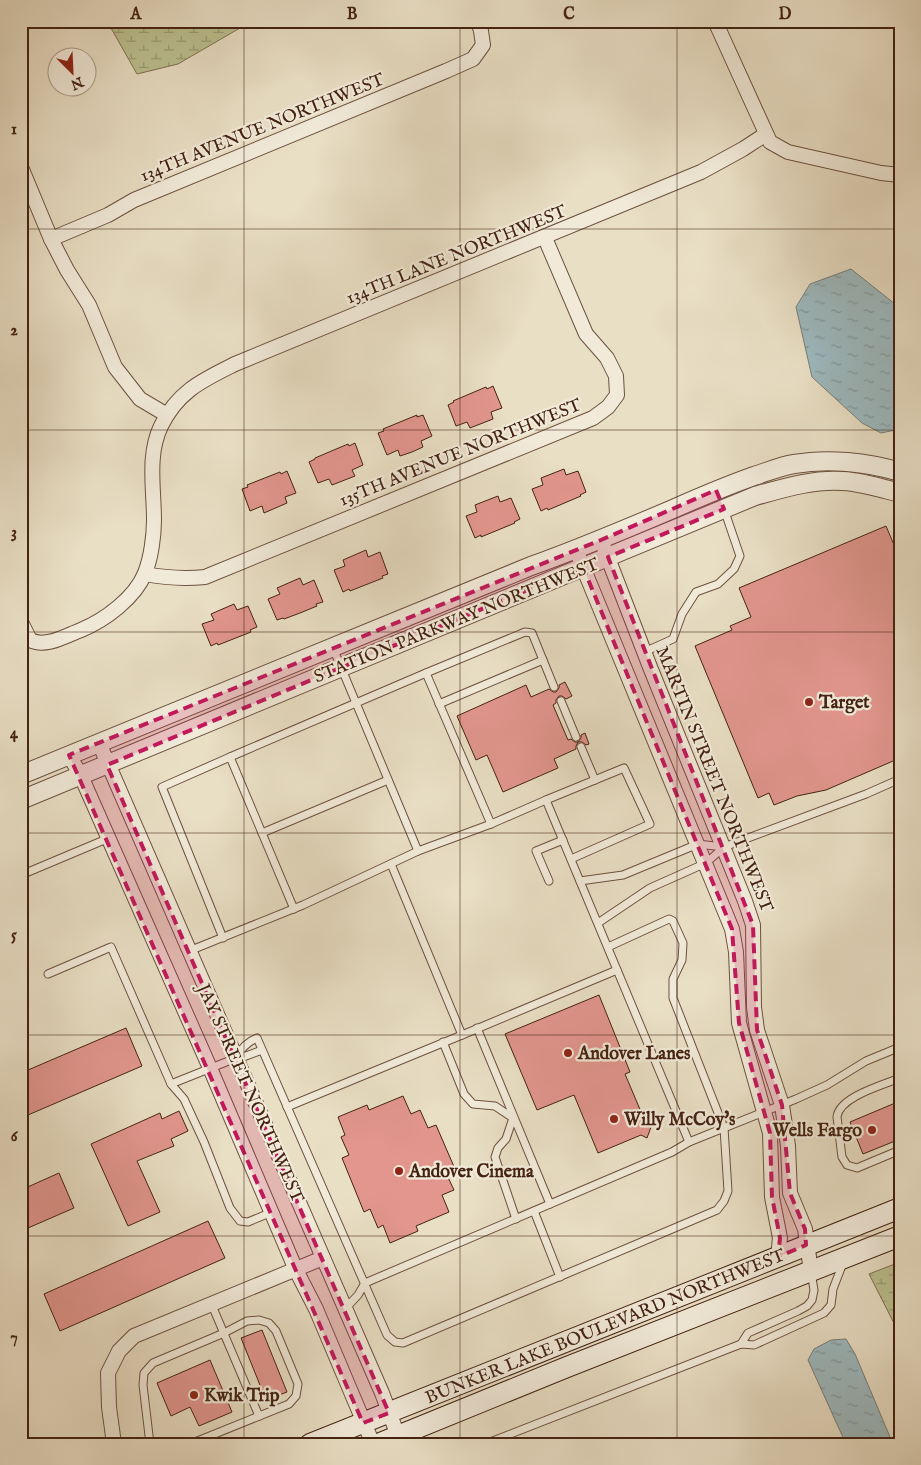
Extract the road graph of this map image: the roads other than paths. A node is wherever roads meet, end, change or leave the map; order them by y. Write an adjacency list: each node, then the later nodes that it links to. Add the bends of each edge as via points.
1 (478, 21): 7 (street, 134TH AVENUE NORTHWEST, via 483,45 472,59 134,200 108,215)
2 (715, 21): 3 (street)
3 (766, 134): 5 (street, via 770,142 788,152); 6 (street, 134TH LANE NORTHWEST, via 701,172)
4 (21, 167): 7 (street)
5 (900, 175)
6 (545, 238): 8 (street, 134TH LANE NORTHWEST, via 235,364 197,383 172,406); 17 (street, 135TH AVENUE NORTHWEST, via 586,334 616,376 617,395 608,406 593,418 205,577 172,579)
7 (51, 239): 8 (street, via 89,305 115,367 140,399)
8 (167, 415): 17 (street, 134TH LANE NORTHWEST, via 160,428 152,467 154,521)
9 (900, 472): 10 (street, STATION PARKWAY NORTHWEST, via 858,464 814,461 792,464)
10 (716, 490): 12 (street); 13 (street, STATION PARKWAY NORTHWEST)
11 (900, 494): 12 (street, STATION PARKWAY NORTHWEST, via 842,481 798,484)
12 (724, 509): 15 (street, STATION PARKWAY NORTHWEST); 20 (lane, via 740,556 734,569 718,584 696,592 672,639)
13 (602, 540): 14 (street, STATION PARKWAY NORTHWEST); 15 (street, MARTIN STREET NORTHWEST)
14 (576, 550): 16 (street); 19 (street, STATION PARKWAY NORTHWEST)
15 (608, 557): 16 (street, STATION PARKWAY NORTHWEST); 20 (street, MARTIN STREET NORTHWEST)
16 (583, 567): 22 (street, STATION PARKWAY NORTHWEST); 45 (street)
17 (145, 574): 18 (street, via 130,596 108,614 53,641 30,640)
18 (21, 622)
19 (333, 648): 22 (lane); 29 (street, STATION PARKWAY NORTHWEST)
20 (644, 652): 46 (street, MARTIN STREET NORTHWEST)
21 (543, 660): 23 (lane, via 532,634 525,632); 24 (lane); 27 (lane)
22 (341, 667): 26 (lane); 33 (street, STATION PARKWAY NORTHWEST)
23 (426, 673): 26 (lane); 27 (lane)
24 (554, 687)
25 (561, 702): 28 (lane)
26 (357, 704): 32 (lane); 37 (lane)
27 (439, 704): 41 (lane)
28 (576, 737)
29 (99, 743): 31 (street, STATION PARKWAY NORTHWEST); 33 (street, JAY STREET NORTHWEST)
30 (581, 747): 38 (lane)
31 (69, 755): 34 (street, STATION PARKWAY NORTHWEST); 35 (street, JAY STREET NORTHWEST)
32 (230, 756): 42 (lane); 56 (lane, via 162,787)
33 (108, 765): 35 (street, STATION PARKWAY NORTHWEST); 58 (street, JAY STREET NORTHWEST)
34 (21, 775)
35 (81, 776): 39 (street, STATION PARKWAY NORTHWEST); 43 (street, JAY STREET NORTHWEST)
36 (900, 779): 46 (lane)
37 (388, 780): 42 (lane); 47 (lane)
38 (595, 780): 40 (lane); 48 (lane, via 624,768 650,824)
39 (21, 800)
40 (546, 800): 41 (lane); 44 (lane)
41 (491, 824): 47 (lane)
42 (262, 833): 54 (lane)
43 (108, 838): 51 (lane); 67 (street, JAY STREET NORTHWEST)
44 (564, 840): 48 (lane); 52 (lane, via 536,851)
45 (698, 844): 46 (lane); 49 (street); 53 (lane, via 623,875)
46 (724, 847): 49 (lane); 70 (street, MARTIN STREET NORTHWEST, via 753,925 757,1030)
47 (418, 852): 50 (lane)
48 (571, 859): 53 (lane)
49 (706, 863): 55 (lane, via 650,888); 72 (street, via 732,930 739,1023)
50 (391, 864): 54 (lane); 62 (lane)
51 (21, 875)
52 (549, 881)
53 (580, 881): 55 (lane)
54 (294, 909): 56 (lane)
55 (598, 923): 57 (lane)
56 (223, 938): 58 (lane)
57 (608, 947): 59 (lane); 74 (lane, via 669,919 673,921 683,944 682,960 673,979 673,998)
58 (189, 952): 66 (street, JAY STREET NORTHWEST)
59 (617, 970): 61 (lane); 75 (lane)
60 (48, 974): 69 (lane, via 111,947)
61 (477, 1028): 62 (lane); 73 (lane)
62 (462, 1035): 63 (lane)
63 (444, 1042): 71 (lane); 73 (lane, via 464,1094 473,1104 495,1106)
64 (900, 1047): 70 (lane)
65 (262, 1050): 66 (lane); 66 (lane, via 257,1038 246,1043); 71 (lane)
66 (236, 1058): 67 (lane); 85 (street, JAY STREET NORTHWEST)
67 (210, 1068): 69 (lane); 80 (street, JAY STREET NORTHWEST)
68 (900, 1078): 76 (lane, via 850,1099 840,1108 837,1117 842,1157 847,1165 857,1168)
69 (171, 1084): 80 (lane, via 184,1099 230,1208 240,1221 248,1222)
70 (782, 1105): 72 (lane); 83 (street, MARTIN STREET NORTHWEST, via 790,1192 805,1228)
71 (287, 1107): 90 (lane)
72 (765, 1112): 74 (lane); 84 (street, via 770,1133 772,1197 780,1238)
73 (514, 1118): 77 (lane); 81 (lane, via 495,1157)
74 (724, 1128): 75 (lane); 89 (lane, via 728,1191 717,1210)
75 (688, 1142): 77 (lane, via 672,1152)
76 (900, 1150)
77 (550, 1204): 79 (lane)
78 (900, 1208): 83 (main road, BUNKER LAKE BOULEVARD NORTHWEST)
79 (534, 1211): 81 (lane); 89 (lane)
80 (272, 1212): 87 (street, JAY STREET NORTHWEST)
81 (516, 1219): 90 (lane)
82 (900, 1236): 86 (main road, BUNKER LAKE BOULEVARD NORTHWEST)
83 (806, 1245): 84 (main road, BUNKER LAKE BOULEVARD NORTHWEST); 88 (street, MARTIN STREET NORTHWEST)
84 (778, 1257): 95 (main road, BUNKER LAKE BOULEVARD NORTHWEST)
85 (323, 1258): 87 (street); 92 (street, JAY STREET NORTHWEST)
86 (844, 1258): 88 (main road, BUNKER LAKE BOULEVARD NORTHWEST); 94 (lane, via 831,1305 824,1313 754,1346)
87 (296, 1270): 91 (street); 97 (street, JAY STREET NORTHWEST)
88 (811, 1271): 94 (lane, via 814,1290 807,1306 748,1333); 98 (main road, BUNKER LAKE BOULEVARD NORTHWEST, via 567,1367)
89 (560, 1276): 90 (lane, via 403,1343 395,1342 387,1335)
90 (365, 1283): 92 (lane)
91 (211, 1303): 93 (lane); 99 (street, via 134,1336 119,1351 108,1373)
92 (345, 1309): 95 (street, JAY STREET NORTHWEST)
93 (224, 1333): 96 (lane); 96 (lane, via 259,1320 269,1323 276,1331 298,1384 296,1396 289,1404); 100 (lane, via 153,1363 144,1372)
94 (741, 1344): 105 (lane)
95 (389, 1413): 97 (main road, BUNKER LAKE BOULEVARD NORTHWEST); 98 (street, JAY STREET NORTHWEST)
96 (259, 1416): 101 (lane)
97 (363, 1423): 102 (main road, BUNKER LAKE BOULEVARD NORTHWEST); 103 (street, JAY STREET NORTHWEST)
98 (400, 1440): 104 (main road, BUNKER LAKE BOULEVARD NORTHWEST)
99 (114, 1444)
100 (150, 1444)
101 (190, 1444)
102 (310, 1444)
103 (373, 1444)
104 (378, 1444)
105 (485, 1444)

